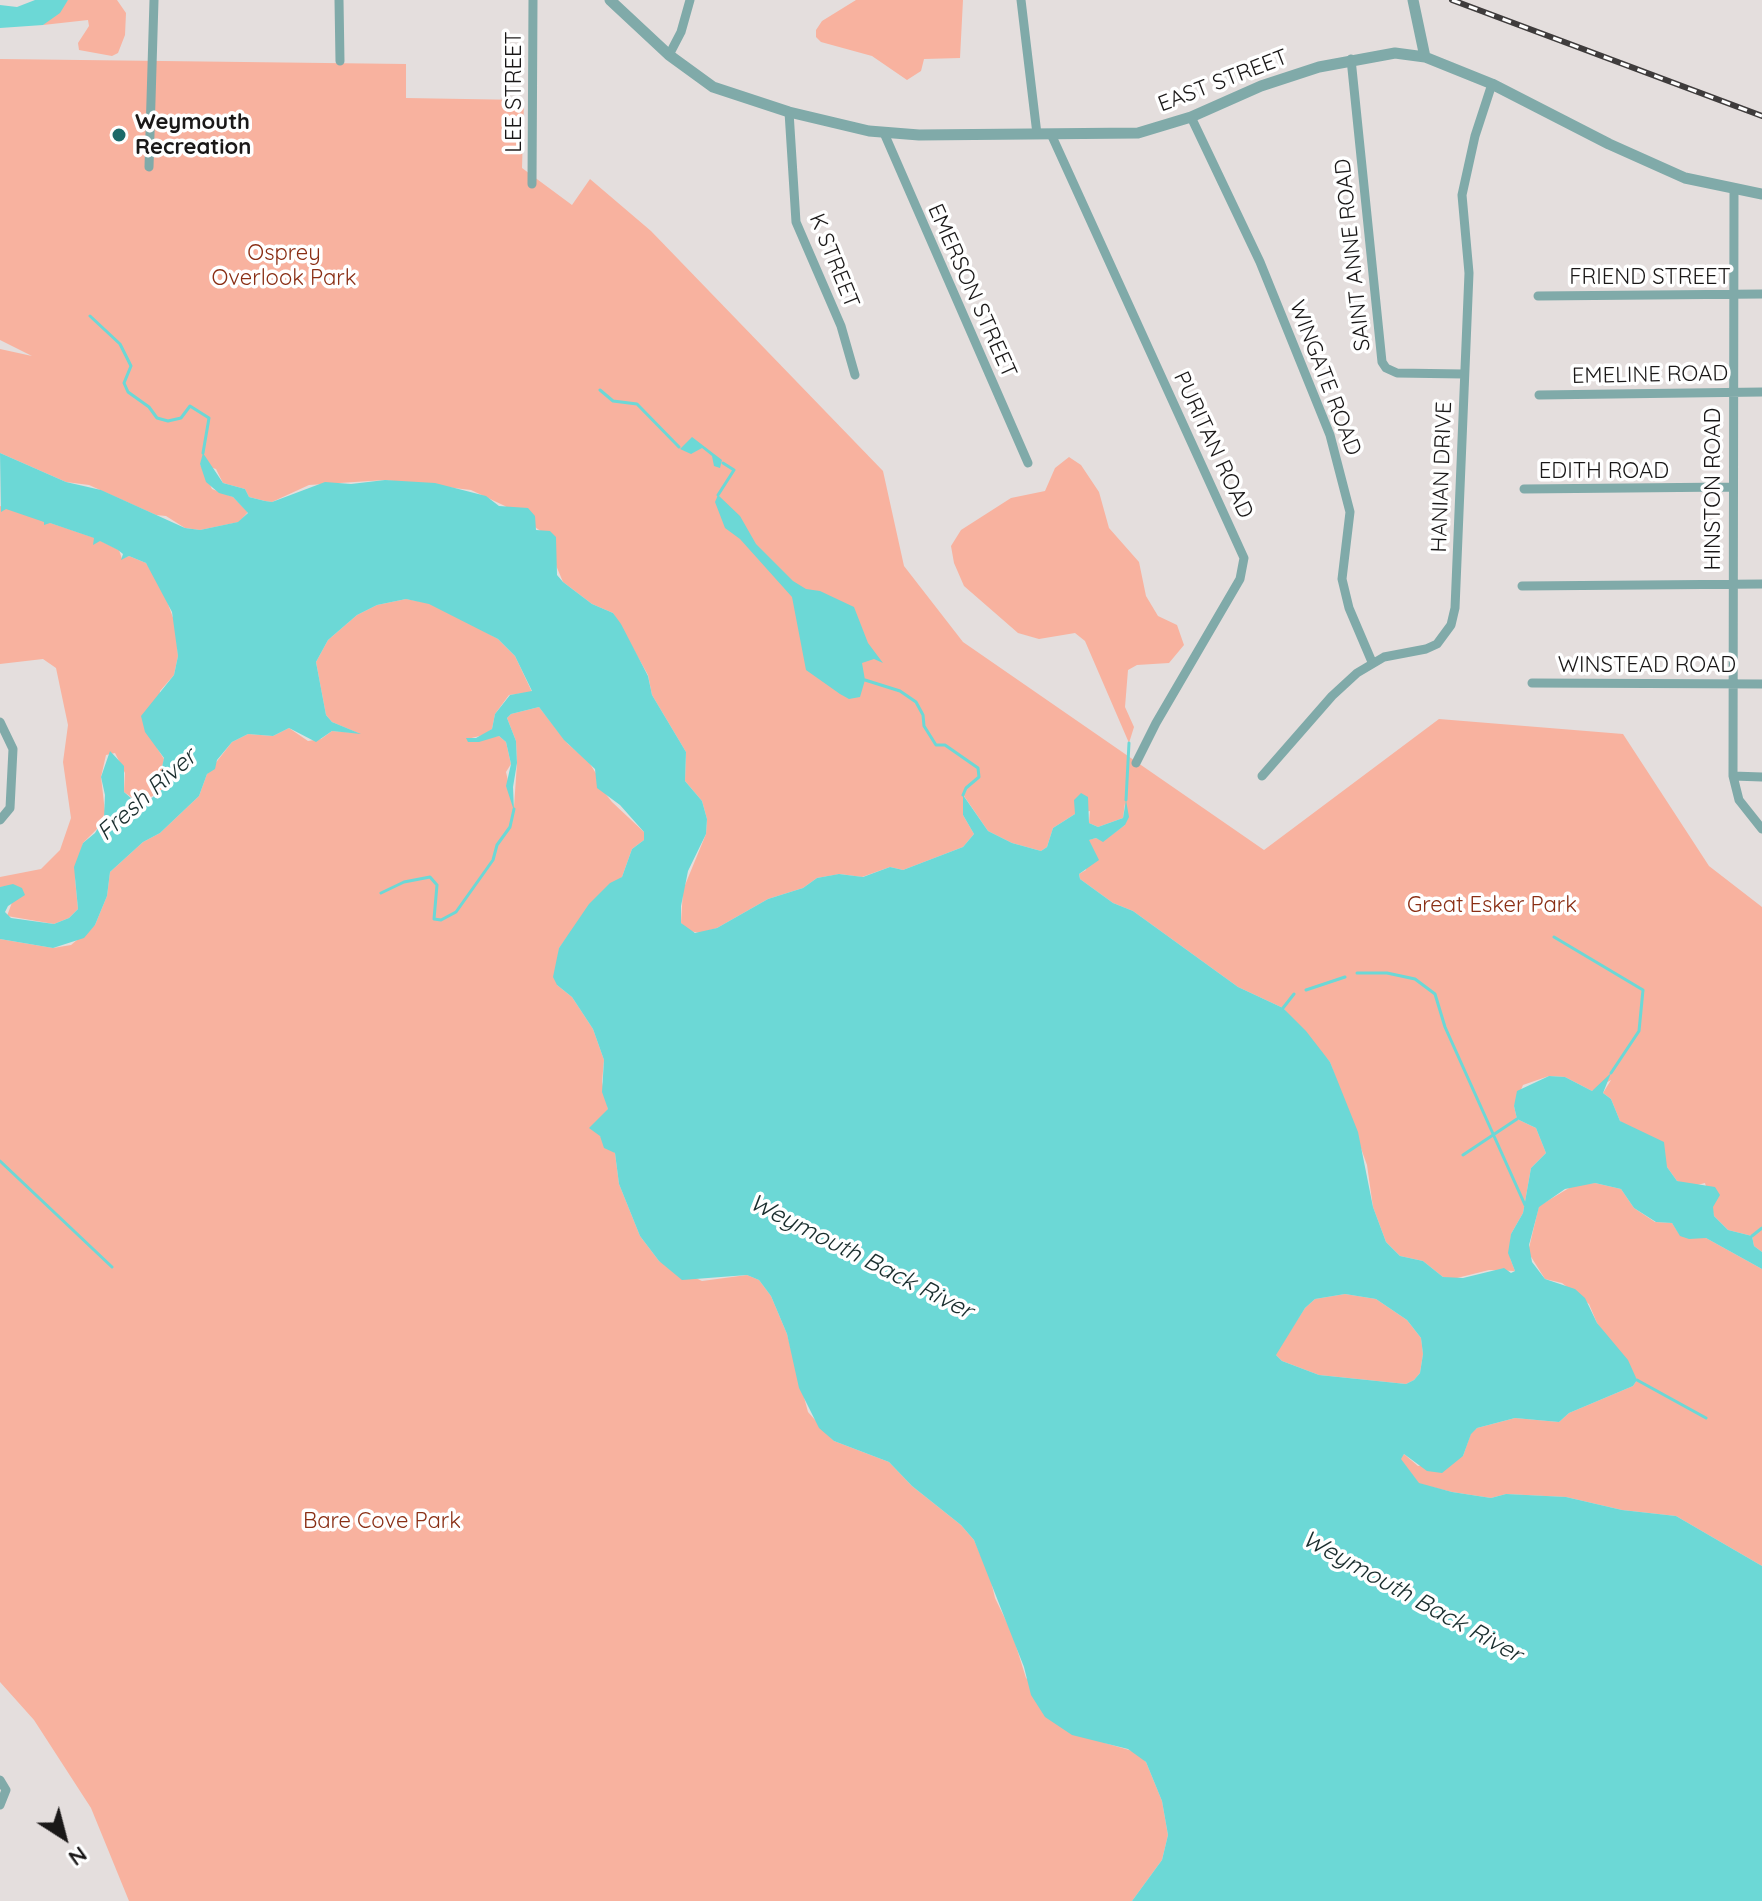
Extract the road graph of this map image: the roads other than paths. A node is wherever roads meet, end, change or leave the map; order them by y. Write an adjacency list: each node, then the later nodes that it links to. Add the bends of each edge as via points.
1 (154, 0): 18 (street)
2 (339, 0): 11 (street)
3 (533, 0): 19 (street, LEE STREET)
4 (610, 0): 8 (street, EAST STREET)
5 (690, 0): 8 (street)
6 (1021, 0): 16 (street)
7 (1413, 0): 9 (street)
8 (669, 55): 13 (street, EAST STREET, via 713,87)
9 (1425, 57): 10 (street, EAST STREET, via 1395,53); 12 (street, EAST STREET)
10 (1351, 59): 14 (street, EAST STREET, via 1261,86); 25 (street, SAINT ANNE ROAD, via 1382,362 1397,373)
11 (340, 61)
12 (1492, 84): 20 (street, EAST STREET, via 1653,165); 25 (street, HANIAN DRIVE, via 1462,195 1469,273)
13 (789, 112): 15 (street, EAST STREET); 26 (street, K STREET, via 796,222 841,326)
14 (1191, 117): 17 (street, EAST STREET, via 1138,133); 36 (street, WINGATE ROAD, via 1260,262 1330,435 1350,512 1342,579)
15 (884, 133): 16 (street, EAST STREET); 30 (street, EMERSON STREET)
16 (1037, 134): 17 (street, EAST STREET)
17 (1051, 134): 41 (street, PURITAN ROAD, via 1244,558 1240,579)
18 (149, 167)
19 (532, 184)
20 (1734, 191): 21 (street, EAST STREET); 22 (street, HINSTON ROAD)
21 (1762, 194)
22 (1732, 294): 23 (street, FRIEND STREET); 24 (street, FRIEND STREET); 27 (street, HINSTON ROAD)
23 (1762, 294)
24 (1538, 296)
25 (1463, 374): 36 (street, HANIAN DRIVE, via 1451,625 1437,644)
26 (855, 375)
27 (1731, 391): 28 (street, EMELINE ROAD); 29 (street, EMELINE ROAD); 31 (street, HINSTON ROAD)
28 (1762, 392)
29 (1539, 395)
30 (1028, 463)
31 (1731, 487): 32 (street, EDITH ROAD); 34 (street, HINSTON ROAD)
32 (1524, 489)
33 (1762, 584): 34 (street)
34 (1731, 585): 35 (street); 38 (street, HINSTON ROAD)
35 (1522, 586)
36 (1372, 662): 42 (street, HANIAN DRIVE, via 1332,696)
37 (1532, 683): 38 (street, WINSTEAD ROAD)
38 (1733, 684): 39 (street, WINSTEAD ROAD); 44 (street, HINSTON ROAD)
39 (1762, 684)
40 (0, 722): 45 (street, via 13,749 10,808)
41 (1136, 763)
42 (1262, 776)
43 (1762, 777): 44 (street)
44 (1734, 782): 46 (street, via 1739,800)
45 (0, 820)
46 (1762, 829)
47 (0, 1780): 48 (street, via 6,1790)
48 (0, 1805)

